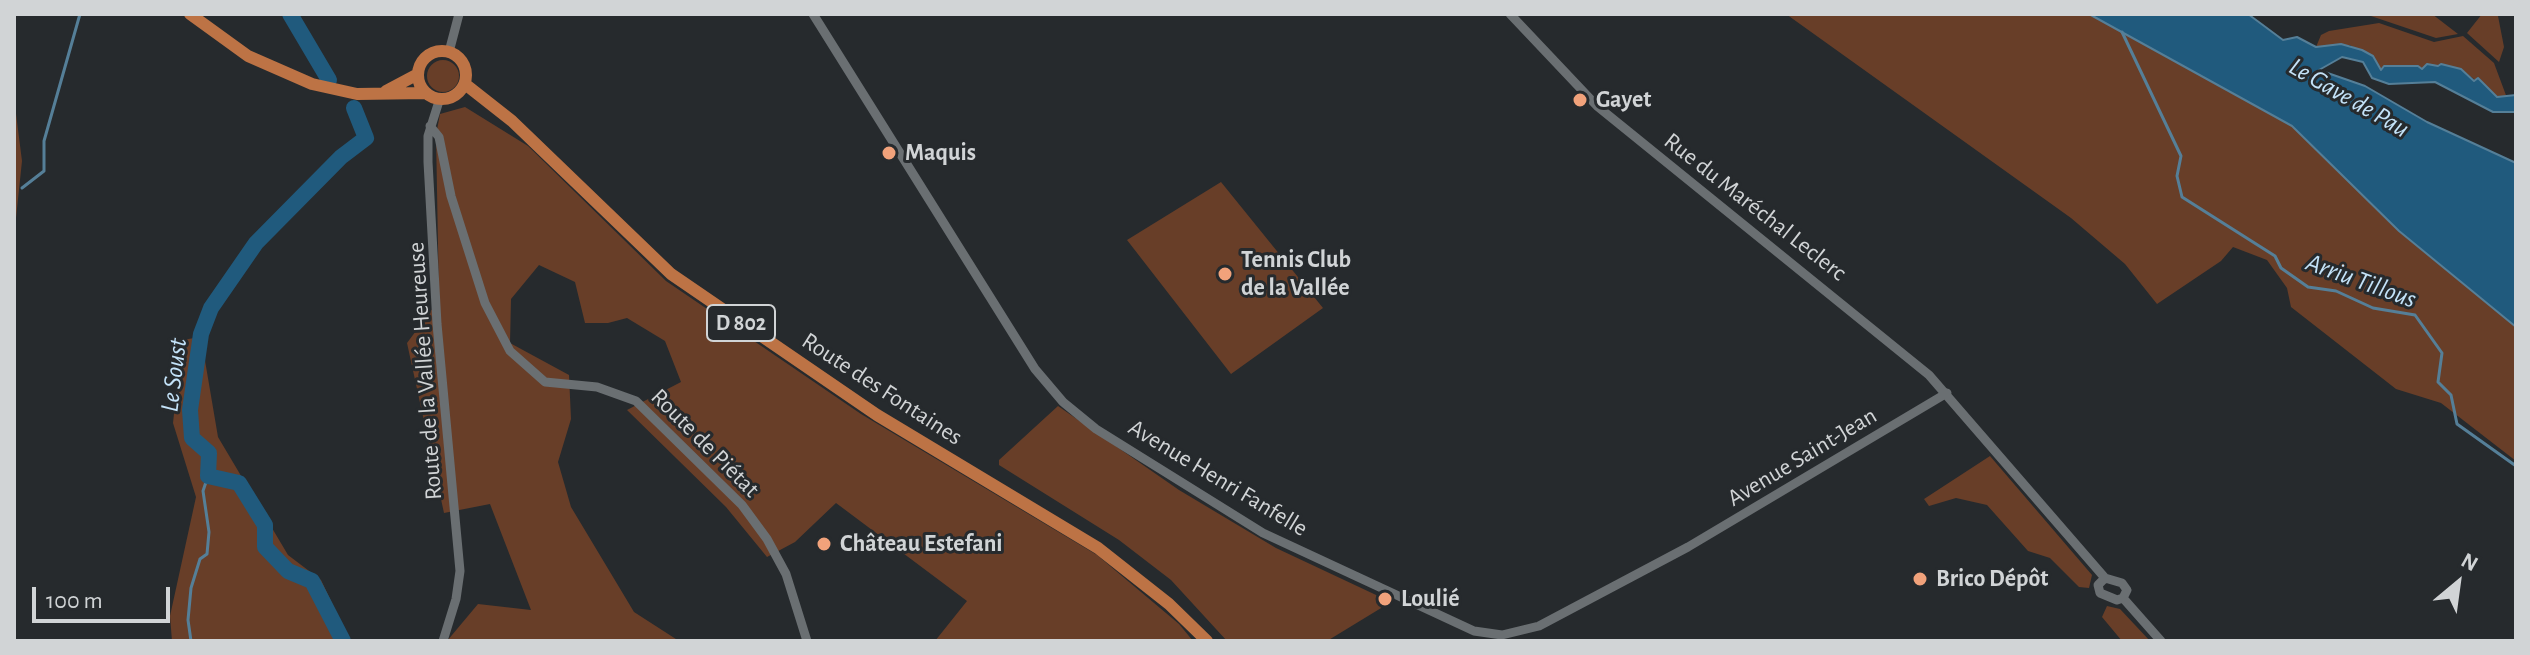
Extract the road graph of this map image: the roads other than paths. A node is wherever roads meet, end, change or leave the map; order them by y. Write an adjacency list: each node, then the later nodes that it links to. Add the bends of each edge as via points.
1 (190, 14): 9 (main road, via 248,56 290,77 334,91)
2 (459, 14): 5 (street)
3 (813, 14): 13 (street, Avenue Henri Fanfelle, via 1035,369 1063,402 1096,429 1263,533 1452,622 1502,635 1539,626)
4 (1510, 14): 12 (street, Rue du Maréchal Leclerc, via 1597,106 1871,325)
5 (449, 52): 6 (main road, via 431,54); 7 (main road, via 464,64)
6 (418, 74): 8 (main road); 9 (main road)
7 (461, 89): 10 (main road); 18 (main road, Route des Fontaines / D 802, via 512,121 671,274 877,415 1098,548)
8 (426, 93): 9 (main road); 10 (main road)
9 (376, 94)
10 (440, 98): 11 (street, Route de la Vallée Heureuse)
11 (430, 126): 16 (street, Route de la Vallée Heureuse, via 435,297 460,571); 17 (street, Route de Piétat, via 439,137 447,183 485,303 510,351 545,382 607,389 636,401 742,505 767,539 786,574)
12 (1947, 393): 13 (street, Avenue Saint-Jean); 14 (street, Rue du Maréchal Leclerc)
13 (1677, 552)
14 (2105, 578): 15 (street, via 2122,583 2127,590); 15 (street, via 2098,585 2100,593)
15 (2123, 598): 19 (street)
16 (443, 641)
17 (807, 641)
18 (1207, 641)
19 (2161, 641)

